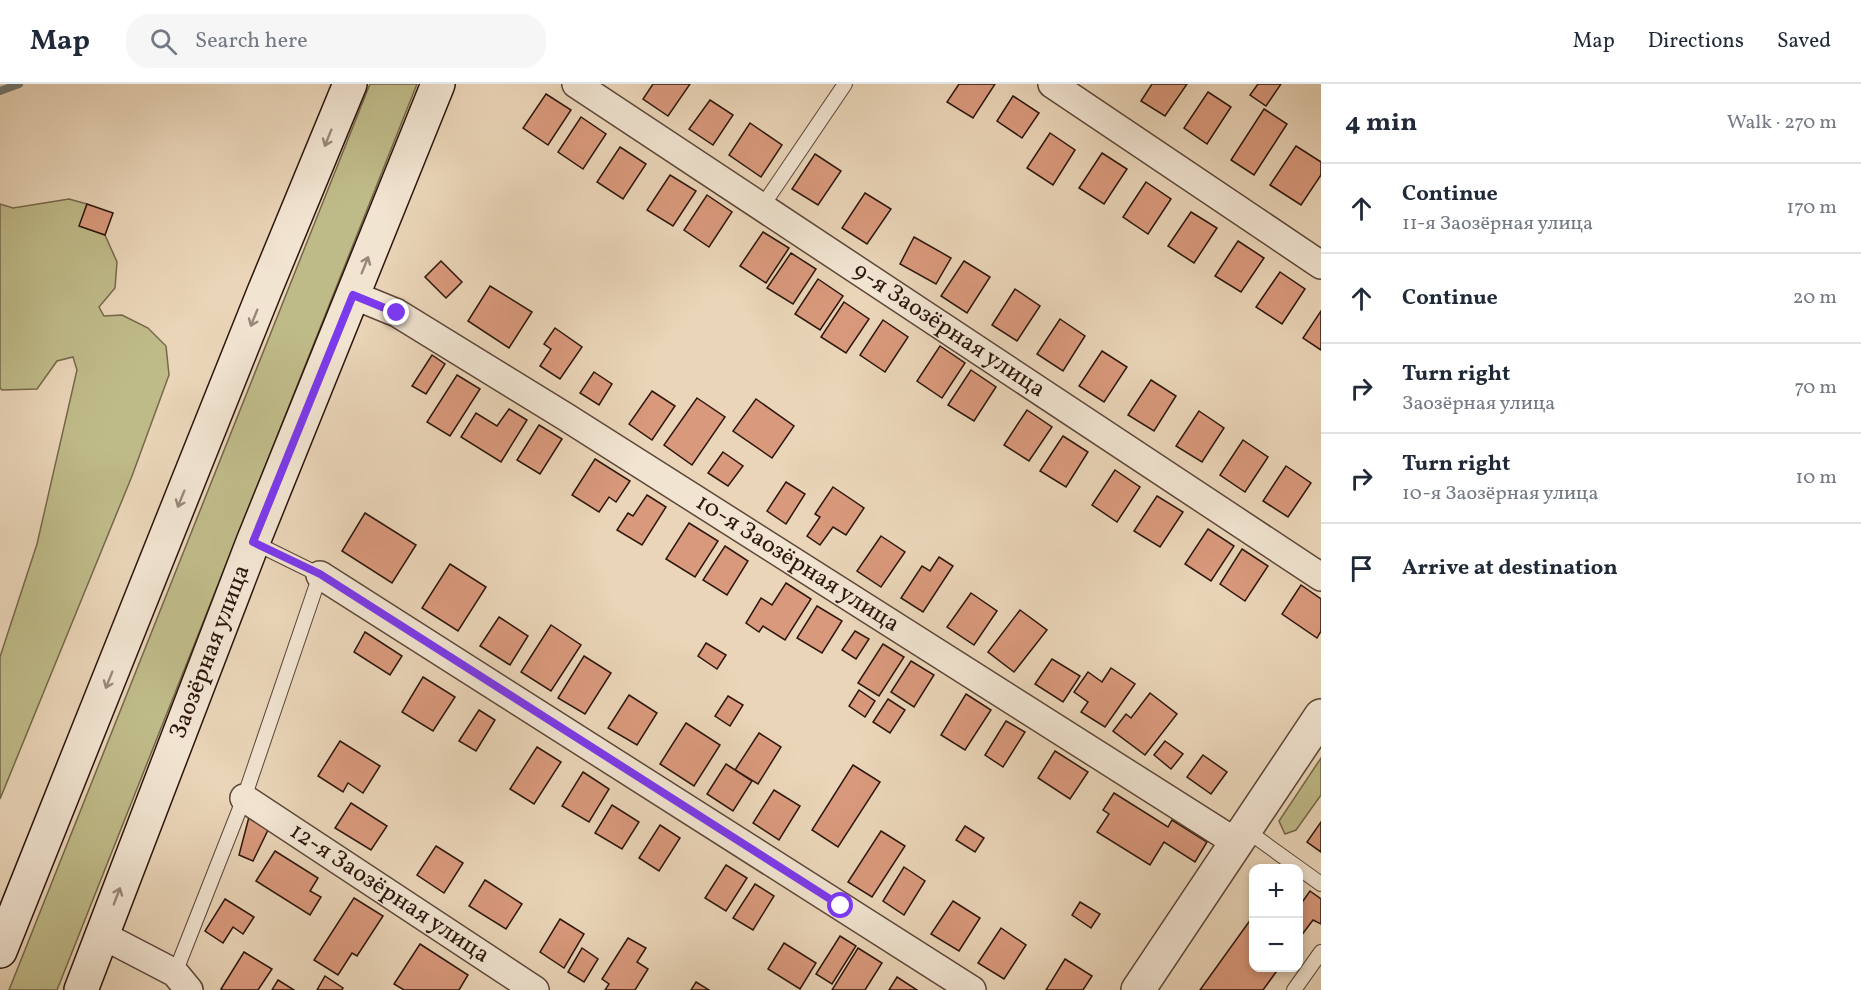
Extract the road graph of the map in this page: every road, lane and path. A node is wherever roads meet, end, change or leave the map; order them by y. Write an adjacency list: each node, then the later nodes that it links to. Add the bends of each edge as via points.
1 (350, 84): 17 (main road, one-way to 17)
2 (438, 84): 8 (main road, Заозёрная улица, one-way to 2)
3 (576, 84): 6 (street, 9-я Заозёрная улица)
4 (846, 84): 6 (lane)
5 (1052, 84): 7 (street)
6 (761, 208): 11 (street, 9-я Заозёрная улица)
7 (1321, 265)
8 (353, 295): 9 (main road, Заозёрная улица); 14 (street, 10-я Заозёрная улица, via 397,313)
9 (253, 542): 10 (lane); 16 (main road, Заозёрная улица, one-way to 9)
10 (320, 574): 13 (lane); 22 (street)
11 (1321, 577)
12 (1321, 716): 14 (main road)
13 (244, 798): 19 (lane); 21 (street, 12-я Заозёрная улица)
14 (1242, 837): 15 (lane); 23 (main road)
15 (1321, 884)
16 (102, 935): 19 (street); 20 (main road, Заозёрная улица)
17 (0, 951)
18 (1321, 952): 24 (lane)
19 (182, 981)
20 (81, 990)
21 (535, 990)
22 (972, 990)
23 (1138, 990)
24 (1294, 990)

